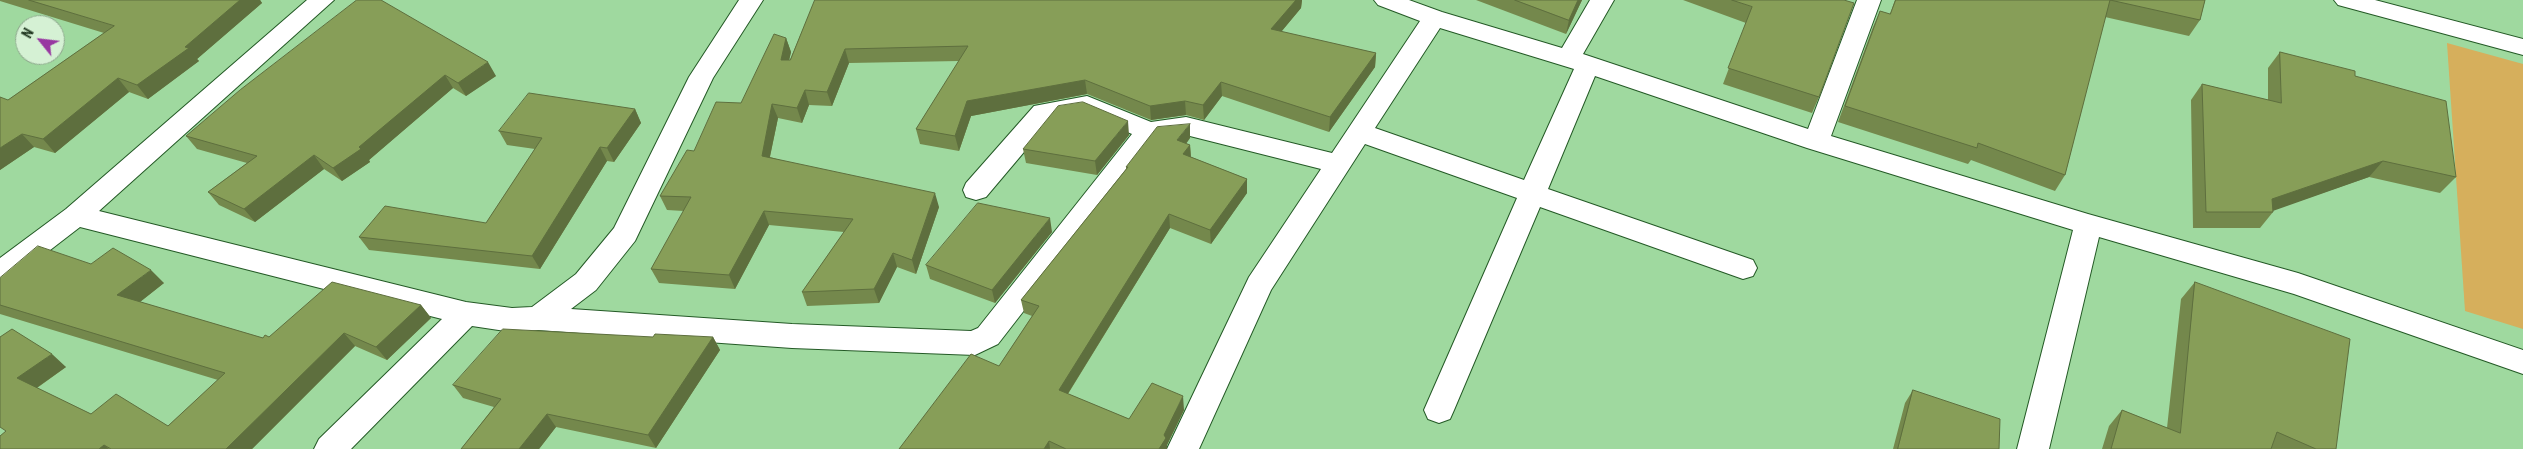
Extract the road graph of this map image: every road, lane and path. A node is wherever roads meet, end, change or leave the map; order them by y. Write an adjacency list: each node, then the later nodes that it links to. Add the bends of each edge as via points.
1 (322, 0): 16 (street)
2 (750, 0): 21 (street, via 700,77 625,234 586,282)
3 (1386, 0): 7 (street)
4 (1602, 0): 9 (street)
5 (1869, 0): 12 (street)
6 (2346, 0): 8 (street)
7 (1434, 18): 9 (street); 11 (street)
8 (2523, 47)
9 (1578, 61): 12 (street); 15 (street)
10 (1149, 130): 13 (street, via 1186,126); 14 (street, via 1087,105 1042,112); 21 (street, via 988,336 974,343 792,336)
11 (1358, 132): 13 (street); 15 (street)
12 (1816, 141): 17 (street)
13 (1338, 164): 25 (street, via 1259,285)
14 (976, 190)
15 (1532, 194): 18 (street); 23 (street)
16 (76, 216): 19 (street); 20 (street)
17 (2088, 224): 22 (street, via 2298,284); 26 (street)
18 (1743, 268)
19 (0, 273)
20 (466, 314): 21 (street, via 512,320); 24 (street)
21 (538, 318)
22 (2523, 362)
23 (1439, 410)
24 (330, 449)
25 (1183, 449)
26 (2033, 449)

